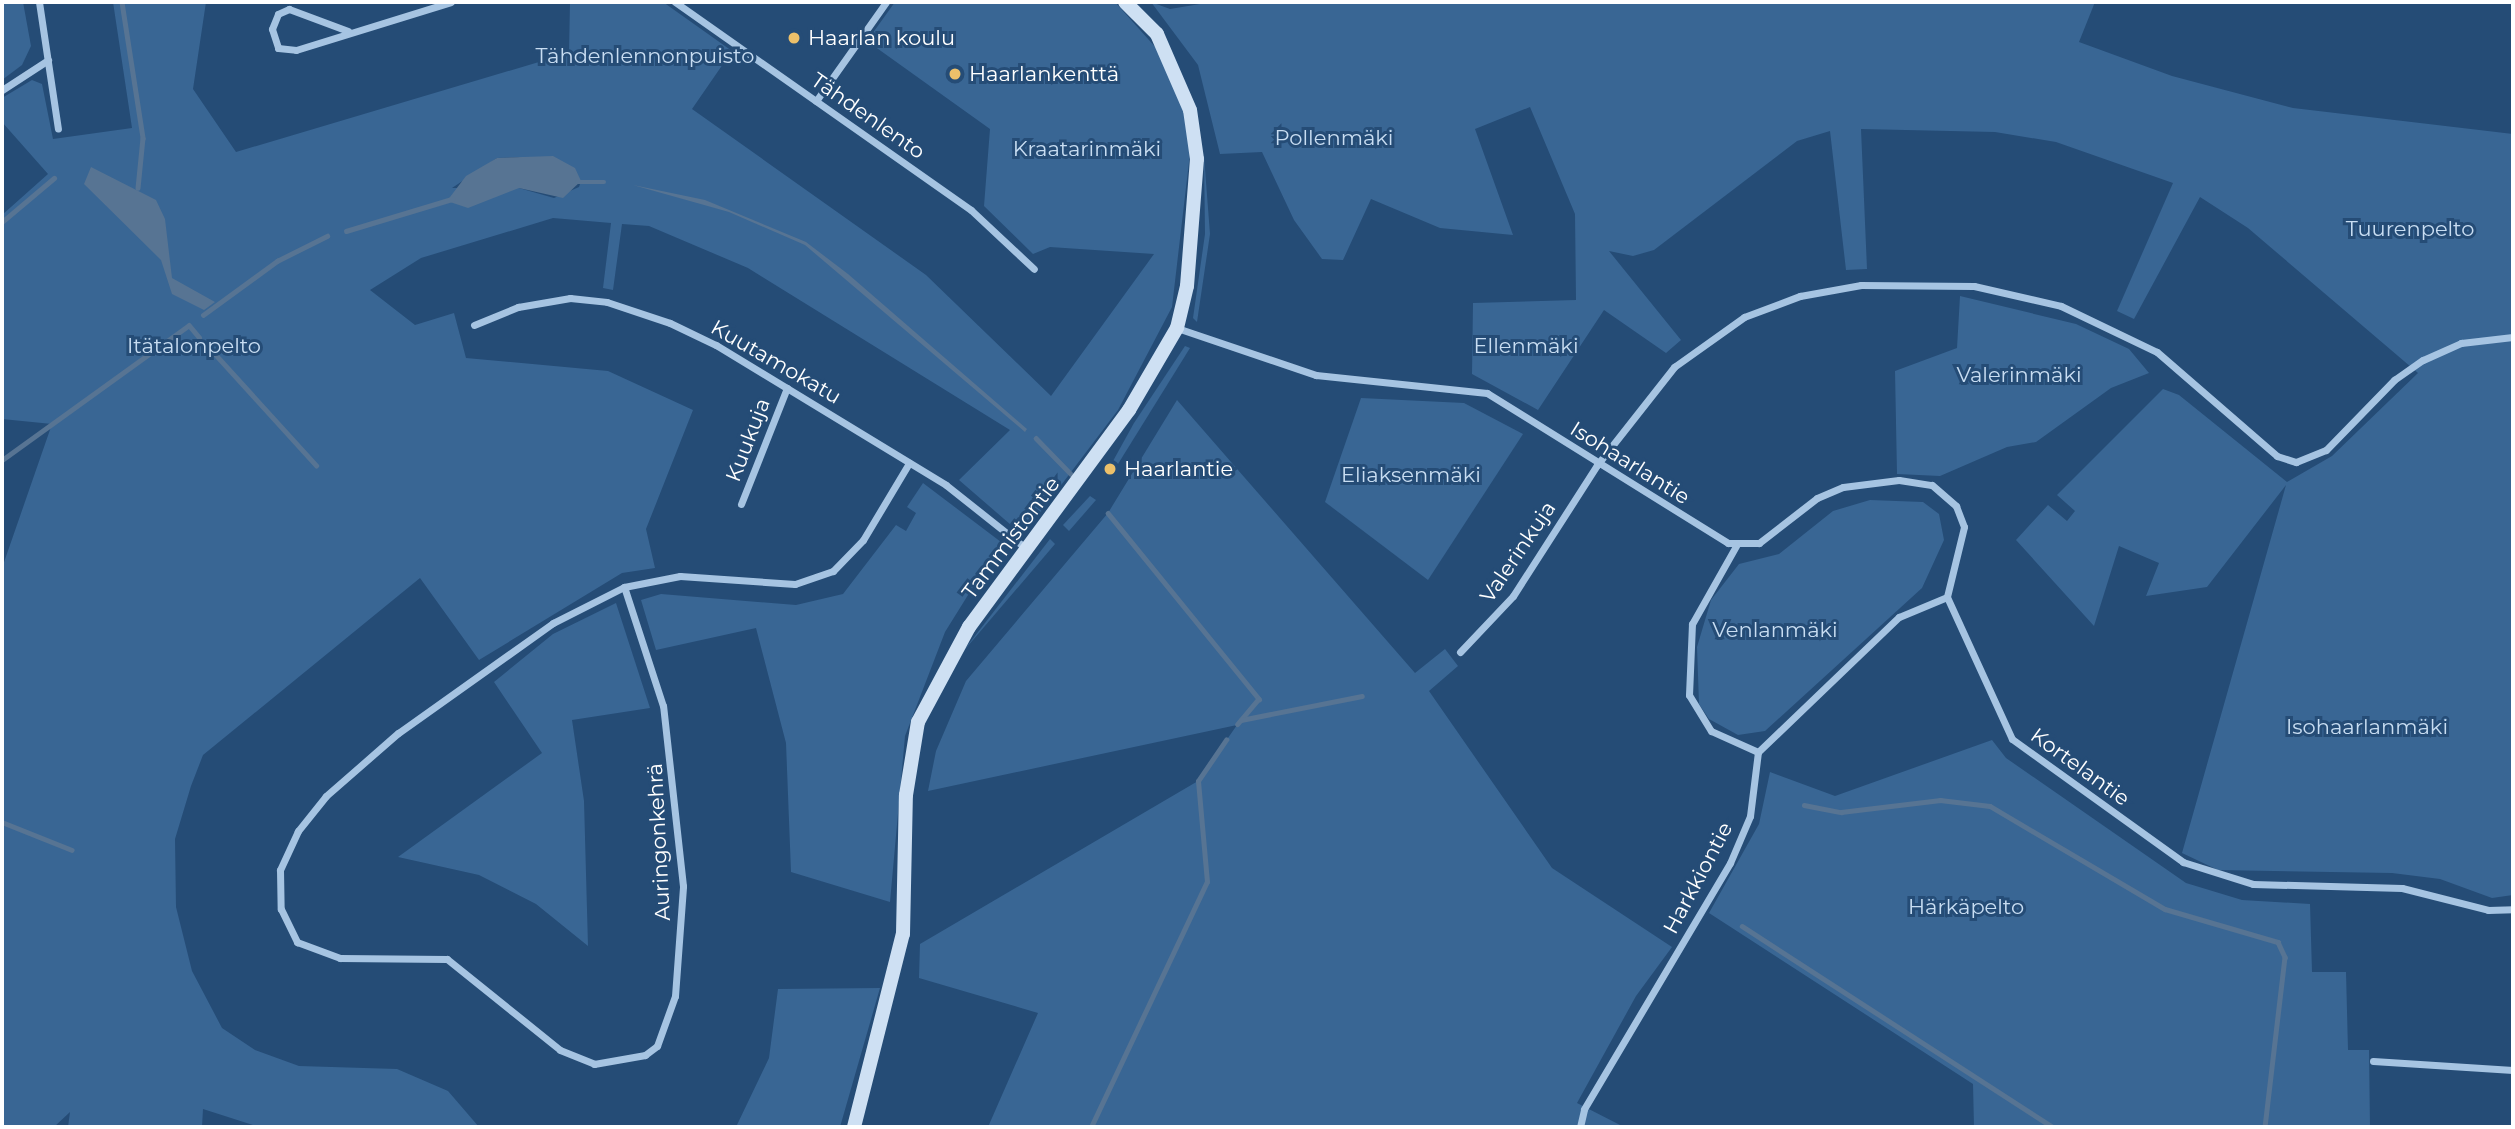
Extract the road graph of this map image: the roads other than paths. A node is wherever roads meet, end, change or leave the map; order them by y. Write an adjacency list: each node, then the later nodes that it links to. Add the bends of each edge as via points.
1 (39, 2): 7 (street)
2 (452, 2): 6 (street)
3 (675, 2): 9 (street, Tähdenlento)
4 (886, 2): 9 (street)
5 (1125, 2): 13 (street, Tammistontie, via 1157,34 1190,110 1195,229)
6 (348, 31): 6 (street, via 287,50 278,48 272,29 278,14 289,9)
7 (48, 60): 8 (street); 10 (street)
8 (2, 90)
9 (816, 101): 11 (street, Tähdenlento, via 971,210)
10 (58, 129)
11 (1034, 269)
12 (474, 325): 15 (street, Kuutamokatu, via 542,301 607,302 716,345)
13 (1177, 328): 17 (street, Isohaarlantie, via 1316,376 1476,389); 20 (street, Tammistontie, via 1096,462)
14 (2513, 337): 17 (street, Valerinkuja, via 2461,343 2423,360 2394,380 2326,450 2296,462 2277,456 2157,352 2088,315 1974,286 1836,288 1761,309 1703,343 1657,385)
15 (787, 387): 16 (street, Kuutamokatu); 18 (street, Kuukuja)
16 (909, 463): 20 (street, Kuutamokatu); 21 (street, Auringonkehrä, via 863,540 833,571 795,584 680,576)
17 (1597, 465): 19 (street, Isohaarlantie); 23 (street, Valerinkuja, via 1513,596)
18 (741, 504)
19 (1737, 544): 22 (street, via 1770,537 1831,491 1880,481 1932,485 1956,506 1964,527); 24 (street, via 1692,624 1689,695 1701,723)
20 (1030, 551): 28 (street, Tammistontie, via 969,628 918,722 906,795 903,934)
21 (624, 587): 21 (street, Auringonkehrä, via 553,622 398,733 326,796 298,831 280,870 281,909 297,942 340,958 447,959 544,1040 594,1064 630,1062 657,1046 671,1015 680,957 679,811 663,706)
22 (1947, 597): 24 (street, via 1899,617); 25 (street, Kortelantie, via 2012,739 2183,862 2253,884 2402,888 2488,910)
23 (1460, 652)
24 (1758, 752): 29 (street, Harkkiontie, via 1743,837 1584,1109)
25 (2513, 909)
26 (2373, 1061): 27 (street)
27 (2513, 1070)
28 (854, 1127)
29 (1580, 1127)

